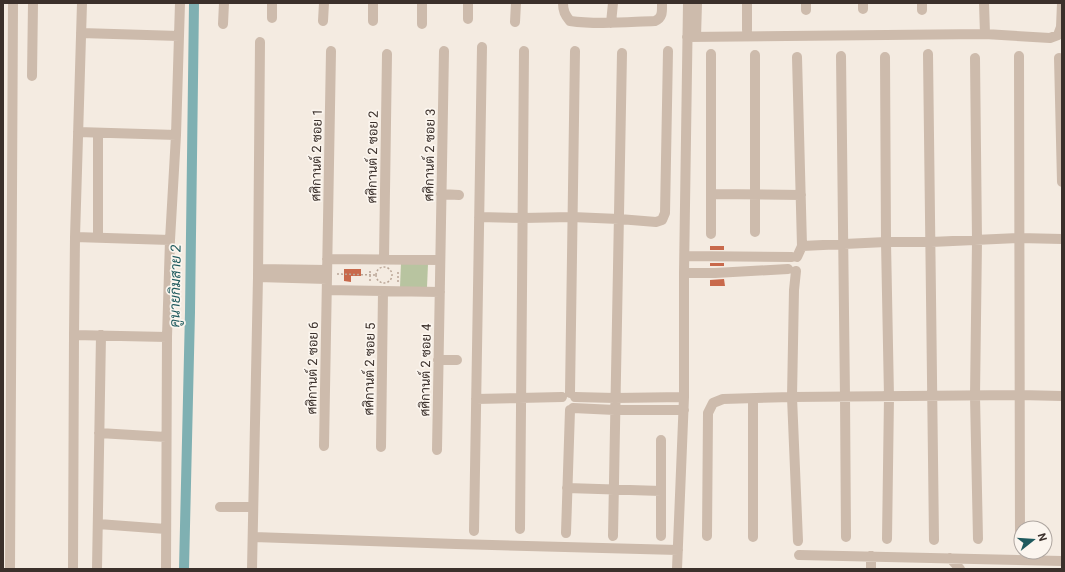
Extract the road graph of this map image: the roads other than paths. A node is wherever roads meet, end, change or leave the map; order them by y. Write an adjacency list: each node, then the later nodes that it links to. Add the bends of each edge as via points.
1 (13, 3): 116 (street)
2 (34, 3): 51 (street)
3 (82, 3): 29 (street)
4 (180, 3): 31 (street)
5 (224, 3): 26 (street)
6 (272, 3): 20 (street)
7 (324, 3): 22 (street)
8 (373, 3): 23 (street)
9 (422, 3): 27 (street)
10 (468, 3): 21 (street)
11 (516, 3): 24 (street)
12 (563, 3): 25 (street, via 565,15 570,21)
13 (613, 3): 25 (street)
14 (662, 3): 25 (street, via 659,20)
15 (688, 3): 32 (street)
16 (697, 3): 32 (street)
17 (747, 3): 28 (street)
18 (984, 3): 30 (street)
19 (1062, 3): 30 (street, via 1058,35 1050,38)
20 (272, 18)
21 (468, 19)
22 (323, 21)
23 (373, 21)
24 (515, 22)
25 (611, 23)
26 (223, 24)
27 (422, 24)
28 (746, 30)
29 (81, 33): 31 (street); 52 (street)
30 (985, 34): 32 (street)
31 (179, 36): 54 (street)
32 (691, 37): 77 (street)
33 (260, 42): 83 (street)
34 (482, 47): 61 (street)
35 (574, 50): 62 (street)
36 (668, 50): 64 (street, via 665,213 662,220 656,222)
37 (331, 51): 79 (street, ศศิกานต์ 2 ซอย 1)
38 (444, 51): 56 (street, ศศิกานต์ 2 ซอย 3)
39 (524, 51): 63 (street)
40 (622, 53): 64 (street)
41 (387, 54): 80 (street, ศศิกานต์ 2 ซอย 2)
42 (711, 54): 57 (street)
43 (928, 54): 74 (street)
44 (755, 55): 58 (street)
45 (841, 56): 75 (street)
46 (885, 56): 73 (street)
47 (1019, 56): 69 (street)
48 (797, 57): 60 (street)
49 (975, 58): 72 (street)
50 (1059, 58): 55 (street)
51 (32, 76)
52 (78, 132): 53 (street); 67 (street)
53 (98, 133): 54 (street); 68 (street)
54 (176, 136): 71 (street)
55 (1062, 182)
56 (442, 194): 59 (street); 81 (street, ศศิกานต์ 2 ซอย 3)
57 (711, 194): 58 (street); 66 (street)
58 (755, 194): 60 (street); 65 (street)
59 (460, 195)
60 (801, 195): 76 (street)
61 (479, 216): 63 (street); 105 (street)
62 (572, 217): 63 (street); 64 (street); 95 (street)
63 (523, 218): 103 (street)
64 (619, 218): 104 (street)
65 (755, 232)
66 (711, 234)
67 (76, 237): 68 (street); 89 (street)
68 (98, 238): 71 (street)
69 (1019, 238): 70 (street); 72 (street); 94 (street)
70 (1062, 239)
71 (170, 240): 91 (street)
72 (977, 240): 74 (street); 97 (street)
73 (886, 242): 74 (street); 75 (street); 102 (street)
74 (931, 242): 96 (street)
75 (843, 244): 76 (street); 101 (street)
76 (802, 246): 78 (street)
77 (685, 256): 78 (street); 85 (street)
78 (794, 257): 82 (street, via 800,259 802,265 799,270)
79 (327, 259): 80 (street); 84 (street, ศศิกานต์ 2 ซอย 1)
80 (384, 259): 81 (street)
81 (440, 260): 88 (street, ศศิกานต์ 2 ซอย 3)
82 (792, 270): 85 (street); 100 (street)
83 (258, 273): 84 (street); 121 (street)
84 (327, 274): 86 (street, ศศิกานต์ 2 ซอย 6)
85 (684, 274): 99 (street)
86 (327, 290): 87 (street); 113 (street, ศศิกานต์ 2 ซอย 6)
87 (383, 291): 88 (street); 114 (street, ศศิกานต์ 2 ซอย 5)
88 (440, 292): 92 (street, ศศิกานต์ 2 ซอย 4)
89 (74, 335): 90 (street); 144 (street)
90 (101, 335): 91 (street); 110 (street)
91 (167, 337): 111 (street)
92 (438, 360): 93 (street); 115 (street, ศศิกานต์ 2 ซอย 4)
93 (456, 360)
94 (1020, 395): 97 (street); 98 (street); 122 (street)
95 (569, 396): 103 (street); 104 (street); 107 (street, via 577,403); 107 (street, via 560,403 564,408)
96 (932, 396): 97 (street); 102 (street); 136 (street)
97 (975, 396): 135 (street)
98 (1062, 396)
99 (684, 397): 104 (street); 109 (street)
100 (792, 397): 101 (street); 106 (street); 137 (street)
101 (845, 397): 102 (street); 133 (street)
102 (889, 397): 134 (street)
103 (521, 398): 105 (street); 125 (street)
104 (615, 398): 108 (street)
105 (476, 399): 126 (street)
106 (753, 399): 130 (street, via 722,399 713,403 708,413); 132 (street)
107 (571, 409): 108 (street); 117 (street)
108 (615, 410): 109 (street); 118 (street)
109 (684, 410): 138 (street)
110 (99, 433): 111 (street); 123 (street)
111 (166, 437): 124 (street)
112 (661, 440): 119 (street)
113 (324, 446)
114 (381, 447)
115 (437, 450)
116 (7, 456): 143 (street)
117 (567, 488): 118 (street); 127 (street)
118 (615, 489): 119 (street); 128 (street)
119 (661, 491): 129 (street)
120 (220, 507): 121 (street)
121 (253, 507): 131 (street)
122 (1020, 520)
123 (98, 524): 124 (street); 145 (street)
124 (166, 529): 146 (street)
125 (520, 529)
126 (474, 530)
127 (566, 532)
128 (613, 536)
129 (660, 536)
130 (707, 536)
131 (253, 537): 138 (street); 147 (street)
132 (753, 537)
133 (846, 537)
134 (887, 539)
135 (978, 539)
136 (934, 540)
137 (798, 541)
138 (678, 550): 148 (street)
139 (799, 555): 140 (street)
140 (871, 556): 141 (street); 149 (street)
141 (950, 558): 142 (street); 150 (street)
142 (1062, 561)
143 (10, 569)
144 (73, 569)
145 (97, 569)
146 (166, 569)
147 (252, 569)
148 (678, 569)
149 (871, 569)
150 (960, 569)

